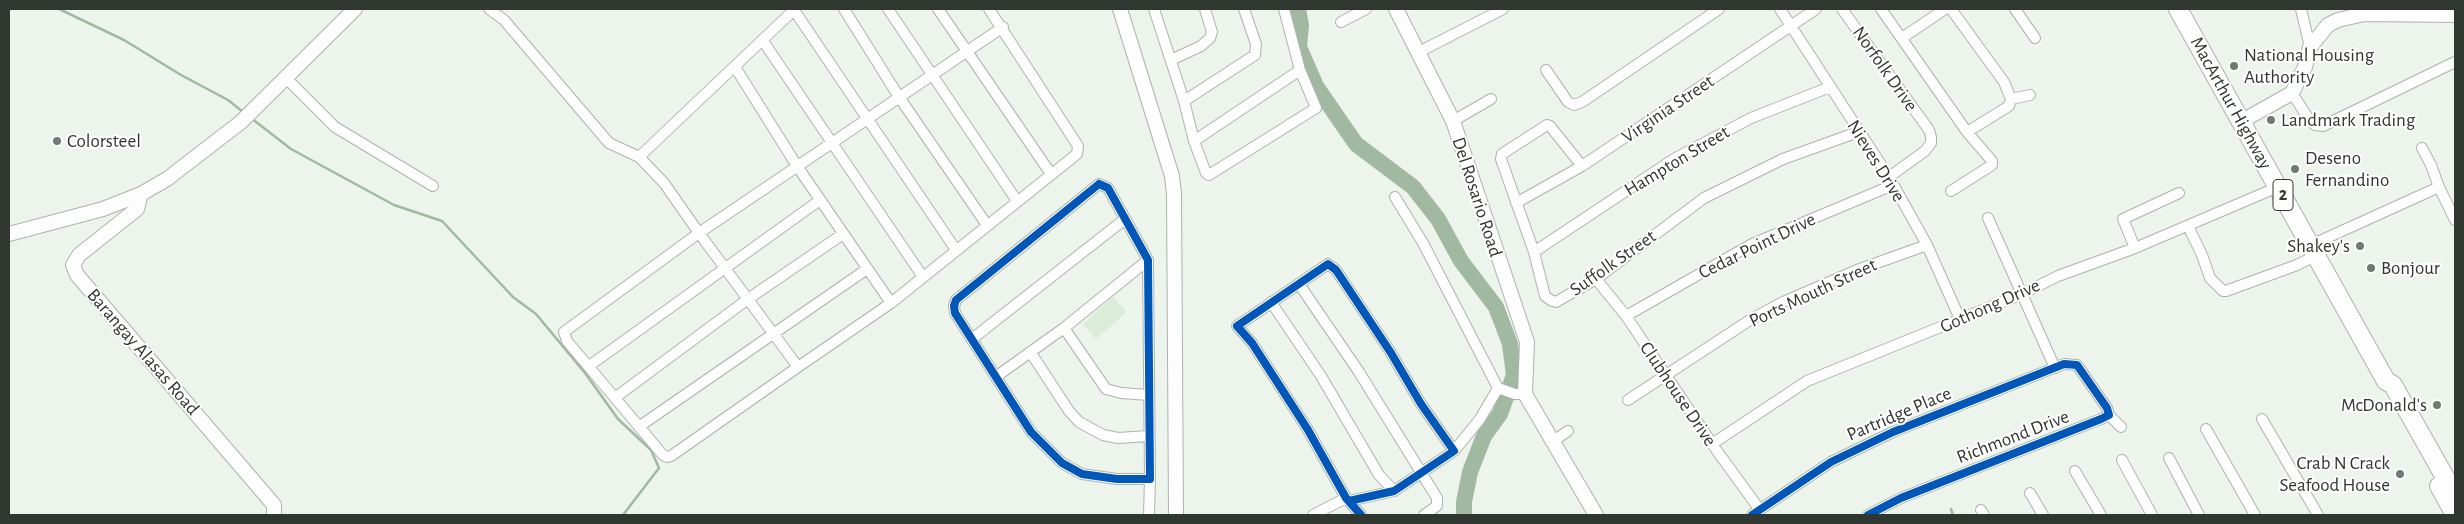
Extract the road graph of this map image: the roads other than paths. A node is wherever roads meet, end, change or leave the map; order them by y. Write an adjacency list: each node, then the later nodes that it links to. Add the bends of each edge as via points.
1 (355, 9): 42 (street)
2 (489, 9): 59 (street, via 504,20 609,143)
3 (844, 9): 46 (street)
4 (888, 9): 41 (street)
5 (938, 9): 34 (street)
6 (989, 9): 29 (street)
7 (1120, 9): 136 (street, via 1172,176 1174,194)
8 (1154, 9): 36 (street)
9 (1205, 9): 36 (street, via 1212,32 1210,38 1201,46)
10 (1244, 9): 49 (street, via 1256,44 1255,55)
11 (1284, 9): 39 (street)
12 (1366, 9): 27 (street)
13 (1396, 9): 35 (street, Del Rosario Road)
14 (1503, 9): 35 (street)
15 (1719, 9): 40 (street, via 1574,106)
16 (1780, 9): 28 (street, Nieves Drive)
17 (1816, 9): 28 (street, Virginia Street)
18 (1842, 9): 53 (street, Norfolk Drive)
19 (1882, 9): 30 (street)
20 (1945, 9): 30 (street)
21 (1951, 9): 48 (street, via 2004,82)
22 (2015, 9): 31 (street)
23 (2178, 9): 51 (highway, MacArthur Highway / 2)
24 (2302, 9): 33 (street)
25 (794, 10): 32 (street); 50 (street)
26 (2455, 15): 33 (street, via 2352,16 2328,24)
27 (1341, 22)
28 (1791, 26): 43 (street, Nieves Drive); 61 (street, Virginia Street)
29 (1003, 27): 34 (street); 62 (street, via 1078,146 1077,154)
30 (1902, 38): 55 (street)
31 (2035, 38)
32 (763, 41): 38 (street); 57 (street)
33 (2310, 48): 44 (street)
34 (966, 52): 41 (street); 62 (street)
35 (1417, 53): 52 (street, Del Rosario Road)
36 (1171, 60): 49 (street)
37 (2455, 62): 44 (street, via 2323,126 2310,121)
38 (735, 67): 59 (street); 60 (street)
39 (1300, 70): 56 (street); 56 (street, via 1316,108 1213,174 1206,173)
40 (1546, 70)
41 (932, 74): 46 (street); 72 (street)
42 (287, 79): 64 (street, via 336,127); 69 (street, via 241,122 167,179)
43 (1830, 87): 54 (street, Nieves Drive); 86 (street, Hampton Street, via 1751,118 1674,159)
44 (2292, 93): 51 (street)
45 (2030, 96): 48 (street)
46 (899, 97): 50 (street); 77 (street)
47 (1491, 99): 52 (street)
48 (2011, 99): 55 (street, via 2009,106)
49 (1184, 101): 56 (street)
50 (866, 119): 57 (street); 84 (street)
51 (2242, 121): 65 (highway, MacArthur Highway / 2)
52 (1453, 122): 110 (street, Del Rosario Road, via 1527,342)
53 (1928, 130): 63 (street, Cedar Point Drive, via 1931,142 1928,147)
54 (1858, 132): 63 (street, Nieves Drive); 91 (street, Suffolk Street, via 1783,159 1704,198)
55 (1967, 132): 67 (street, via 1992,165)
56 (1194, 141)
57 (831, 143): 60 (street); 90 (street)
58 (2422, 148): 66 (street)
59 (639, 158): 79 (street, via 664,183)
60 (797, 166): 71 (street); 79 (street)
61 (1582, 166): 73 (street, Virginia Street); 73 (street, Suffolk Street, via 1547,125 1502,154)
62 (1051, 174): 72 (street)
63 (1891, 181): 82 (street, Nieves Drive); 97 (street, Cedar Point Drive, via 1752,244)
64 (433, 186)
65 (2278, 187): 78 (street, Gothong Drive); 85 (highway, MacArthur Highway / 2)
66 (2439, 187): 76 (street); 85 (street)
67 (1951, 191)
68 (2179, 193): 83 (street, via 2123,219)
69 (140, 194): 80 (street, via 103,209); 134 (street, Barangay Alasas Road, via 136,209 79,255 73,265 77,276 274,505)
70 (1395, 197): 109 (street)
71 (820, 200): 81 (street); 88 (street)
72 (1017, 201): 77 (street)
73 (1516, 203): 86 (street, Suffolk Street)
74 (1988, 218): 93 (street)
75 (1125, 219): 87 (street); 101 (street); 101 (street, via 1108,188 1099,184 956,300 955,313)
76 (2455, 224)
77 (987, 225): 84 (street)
78 (2188, 226): 83 (street, Gothong Drive); 85 (street, via 2210,278 2226,291 2297,265)
79 (699, 233): 88 (street); 103 (street, via 564,332 567,341)
80 (9, 234)
81 (844, 234): 89 (street); 94 (street)
82 (1927, 245): 98 (street, Nieves Drive); 107 (street, Ports Mouth Street, via 1857,270 1783,302)
83 (2135, 248): 93 (street, Gothong Drive, via 2058,276)
84 (956, 250): 90 (street)
85 (2314, 250): 108 (highway, MacArthur Highway / 2)
86 (1534, 252): 91 (street, Suffolk Street, via 1545,296 1552,301 1556,302)
87 (1148, 260): 99 (street); 111 (street)
88 (724, 267): 94 (street); 103 (street)
89 (867, 269): 96 (street); 100 (street)
90 (923, 277): 96 (street)
91 (1596, 279): 97 (street, Clubhouse Drive)
92 (1299, 284): 95 (street); 123 (street, via 1324,266 1333,266); 127 (street, via 1359,372)
93 (2022, 294): 98 (street, Gothong Drive); 105 (street)
94 (748, 299): 100 (street); 112 (street)
95 (1271, 302): 129 (street, via 1329,390 1379,475); 132 (street, via 1237,326 1252,343 1308,430)
96 (890, 303): 104 (street)
97 (1626, 316): 107 (street, Clubhouse Drive)
98 (1960, 319): 122 (street, Gothong Drive, via 1807,381)
99 (1064, 328): 102 (street); 111 (street, via 1106,389)
100 (774, 334): 104 (street); 116 (street)
101 (972, 339): 106 (street)
102 (1031, 353): 106 (street); 120 (street, via 1079,422 1103,435 1118,438)
103 (588, 366): 112 (street)
104 (798, 367): 116 (street, via 671,456 663,455)
105 (2055, 368): 114 (street, Partridge Place, via 2070,363 2077,365); 133 (street, Partridge Place, via 1894,432 1831,462)
106 (997, 376): 128 (street, via 1031,432 1062,463 1082,474)
107 (1666, 376): 113 (street, Ports Mouth Street); 122 (street, Clubhouse Drive)
108 (2386, 382): 131 (highway, MacArthur Highway / 2, via 2393,385); 148 (highway, MacArthur Highway / 2, via 2388,394)
109 (1500, 389): 110 (street); 123 (street)
110 (1520, 394): 121 (street)
111 (1148, 395): 120 (street)
112 (616, 397): 116 (street)
113 (1628, 400)
114 (2109, 415): 117 (street); 141 (street, Richmond Drive, via 1902,498)
115 (2262, 419): 147 (street)
116 (640, 426)
117 (2121, 428)
118 (2206, 429): 146 (street)
119 (1568, 431): 121 (street)
120 (1148, 436): 128 (street)
121 (1552, 442): 140 (street)
122 (1712, 444): 133 (street, Clubhouse Drive)
123 (1454, 451): 127 (street)
124 (2169, 458): 145 (street)
125 (2122, 460): 144 (street)
126 (2075, 471): 143 (street)
127 (1422, 474): 129 (street); 139 (street, via 1437,498 1433,511)
128 (1150, 479): 135 (street)
129 (1394, 491): 132 (street)
130 (2030, 493): 142 (street)
131 (2455, 495)
132 (1347, 499): 137 (street); 138 (street)
133 (1756, 513)
134 (274, 515)
135 (1149, 515)
136 (1176, 515)
137 (1313, 515)
138 (1361, 515)
139 (1424, 515)
140 (1596, 515)
141 (1868, 515)
142 (2043, 515)
143 (2102, 515)
144 (2152, 515)
145 (2199, 515)
146 (2255, 515)
147 (2318, 515)
148 (2455, 515)

